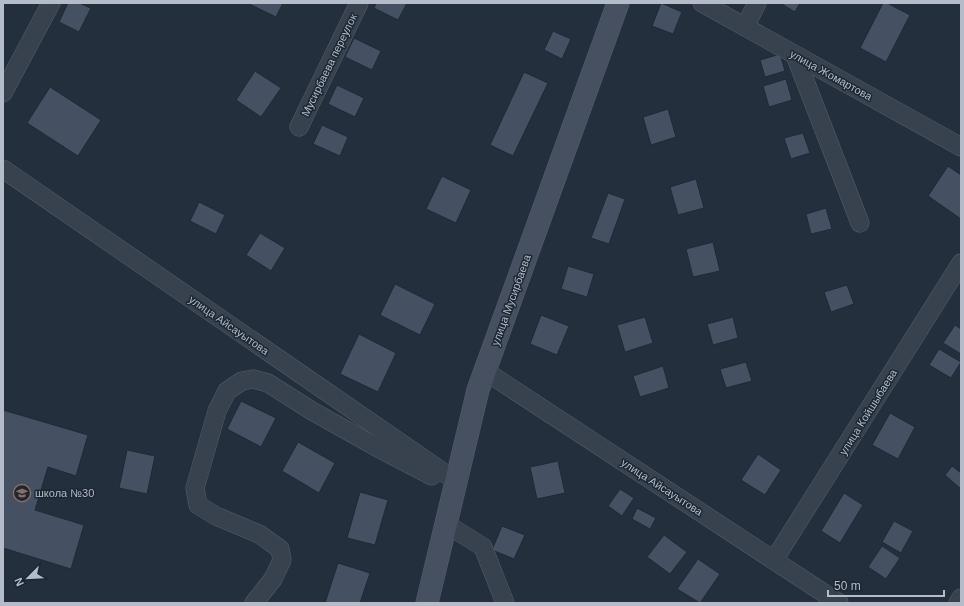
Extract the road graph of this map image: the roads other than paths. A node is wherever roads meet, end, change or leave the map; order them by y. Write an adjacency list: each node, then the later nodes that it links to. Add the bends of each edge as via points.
1 (51, 3): 8 (street)
2 (359, 3): 9 (street, Мусирбаева переулок)
3 (618, 3): 14 (street, улица Мусирбаева)
4 (702, 3): 6 (street, улица Жомартова)
5 (757, 3): 6 (street)
6 (745, 27): 7 (street, улица Жомартова)
7 (795, 55): 10 (street, улица Жомартова); 12 (street)
8 (3, 93)
9 (299, 127)
10 (961, 147)
11 (3, 169): 15 (street, улица Айсауытова)
12 (860, 223)
13 (961, 263): 17 (street, улица Койшыбаева)
14 (485, 371): 15 (street, улица Мусирбаева); 17 (street, улица Айсауытова)
15 (455, 485): 16 (street, улица Мусирбаева); 19 (street, via 378,448 268,383 253,379 242,381 227,391 217,411 195,488 198,505 216,516 259,534 280,549 282,560 273,579)
16 (446, 524): 20 (street, улица Мусирбаева); 21 (street, via 483,547)
17 (774, 560): 22 (street, улица Айсауытова)
18 (961, 598): 23 (street)
19 (254, 603)
20 (427, 603)
21 (505, 603)
22 (839, 603)
23 (958, 603)

